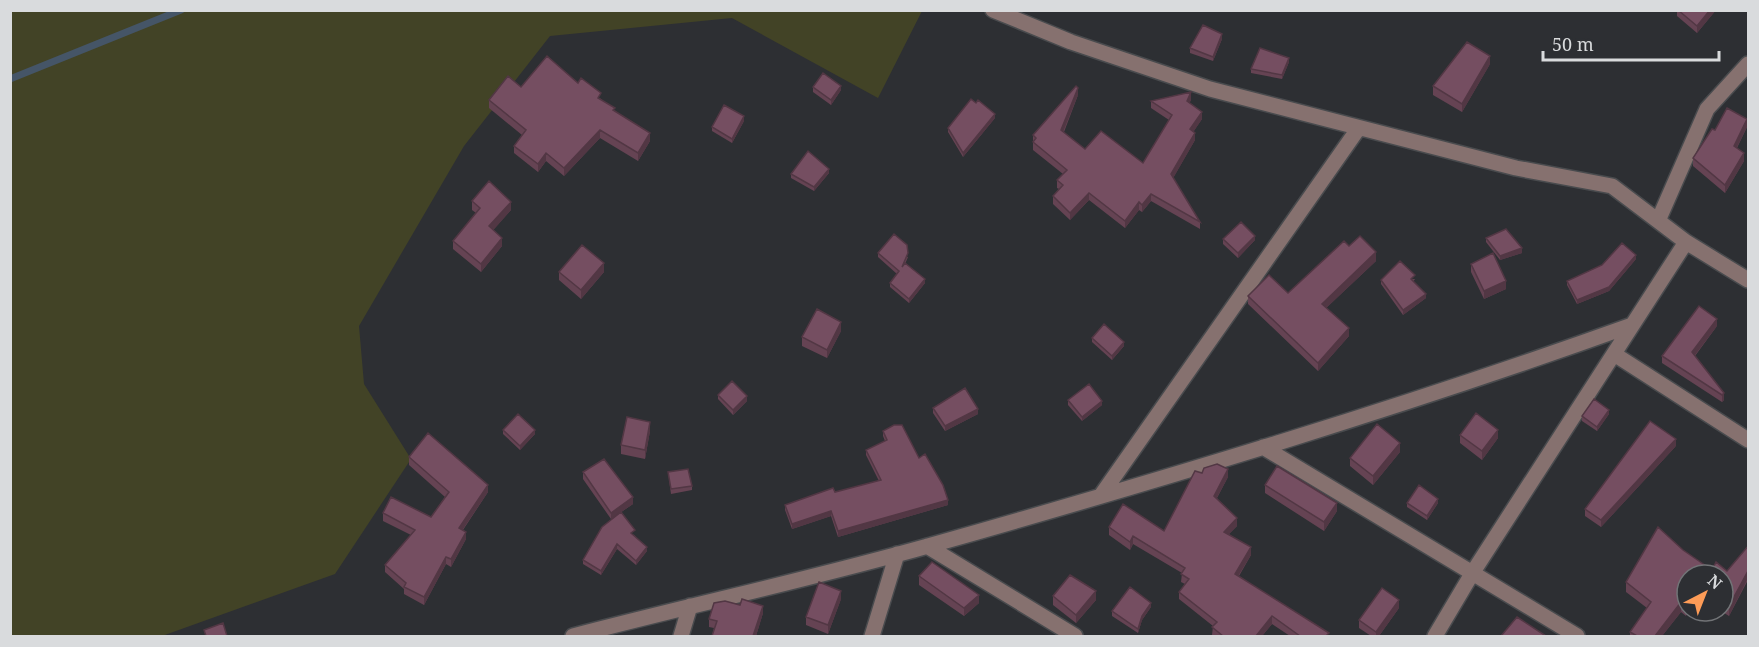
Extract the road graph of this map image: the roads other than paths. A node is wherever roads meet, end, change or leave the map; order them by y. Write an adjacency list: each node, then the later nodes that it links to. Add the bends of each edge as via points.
1 (993, 10): 3 (street, via 1071,42 1210,88)
2 (1749, 64): 4 (street, via 1707,109)
3 (1358, 129): 4 (street, via 1516,168 1612,186); 11 (street)
4 (1658, 221): 5 (street)
5 (1686, 242): 6 (street); 7 (street)
6 (1749, 280)
7 (1632, 325): 8 (street); 10 (street, via 1507,370)
8 (1614, 354): 9 (street); 14 (street)
9 (1749, 440)
10 (1263, 447): 11 (street); 14 (street)
11 (1102, 494): 12 (street)
12 (927, 546): 13 (street); 19 (street)
13 (897, 554): 15 (street); 18 (street)
14 (1473, 572): 20 (street); 21 (street)
15 (690, 606): 16 (street); 17 (street)
16 (573, 636)
17 (681, 636)
18 (872, 636)
19 (1075, 636)
20 (1435, 636)
21 (1577, 636)

